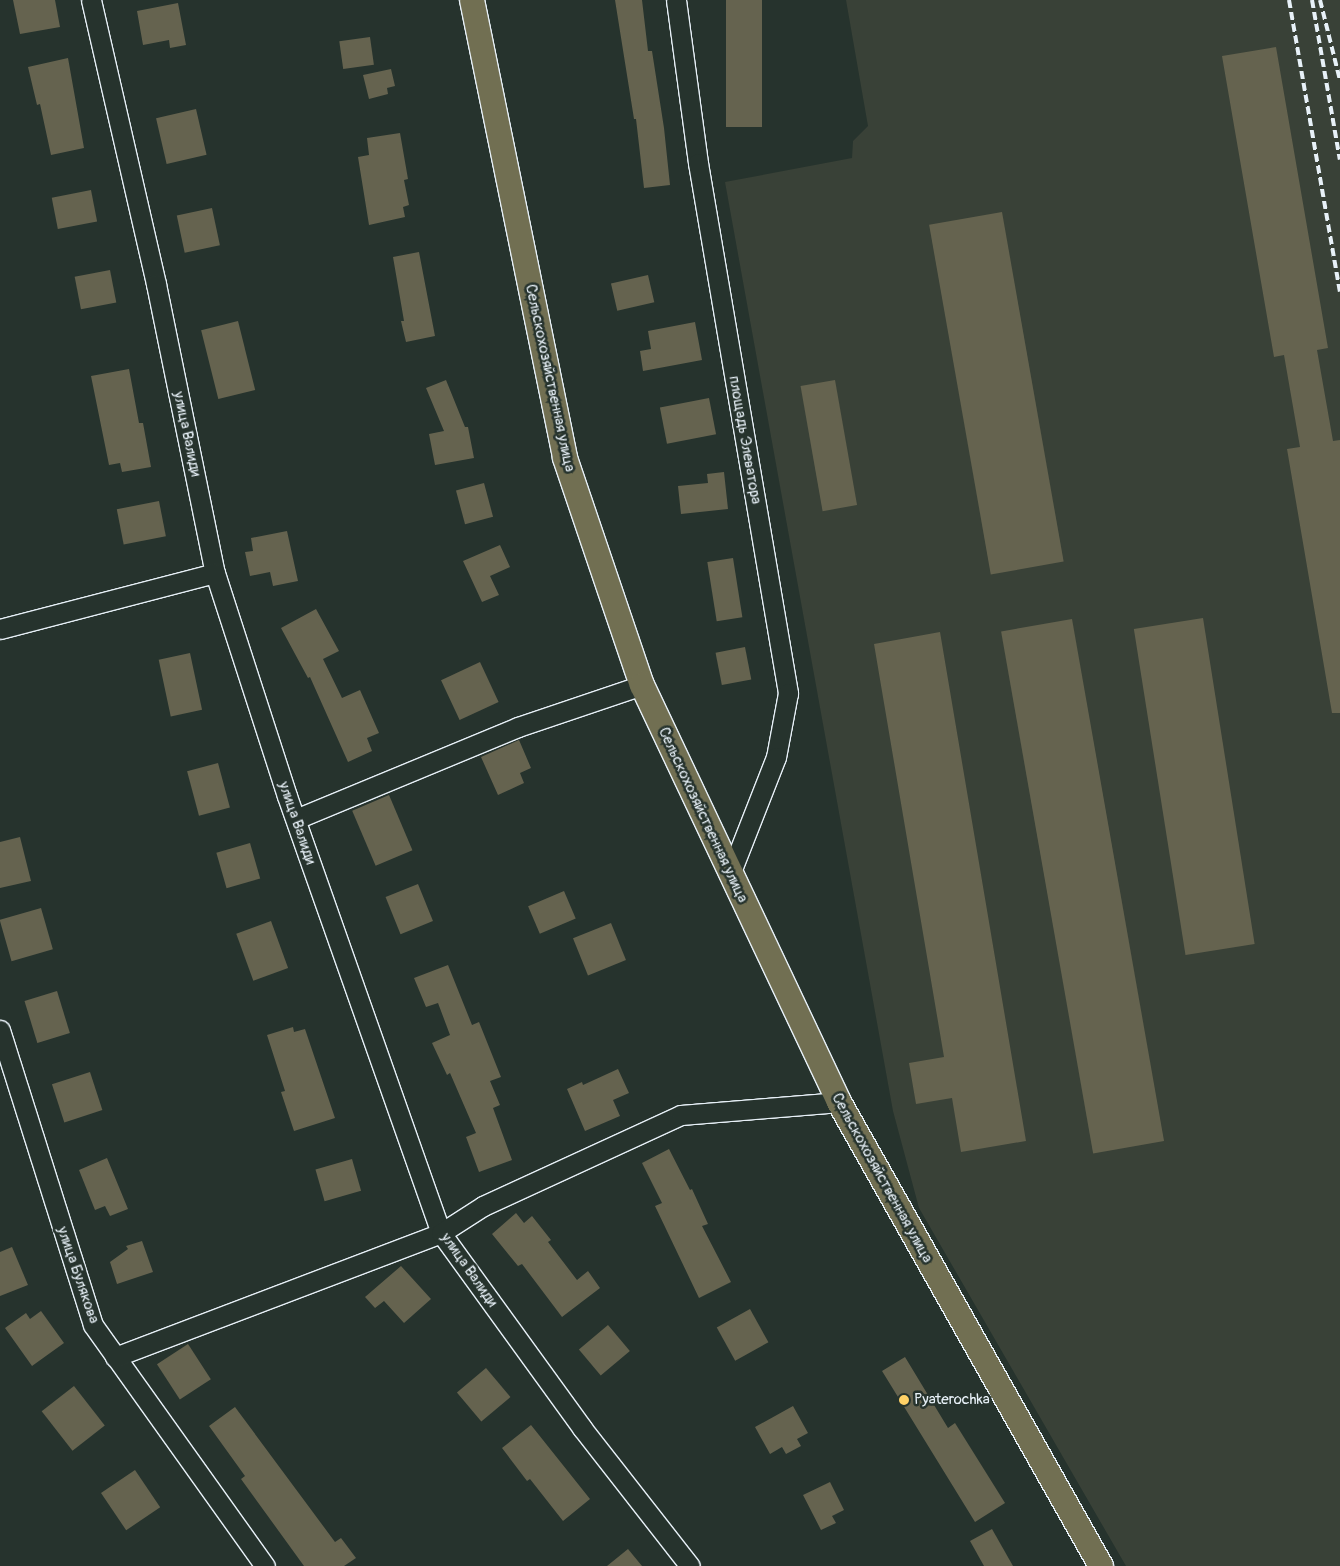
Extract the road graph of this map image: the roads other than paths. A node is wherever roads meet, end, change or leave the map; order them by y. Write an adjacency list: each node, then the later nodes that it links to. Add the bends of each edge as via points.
1 (91, 0): 4 (street, улица Валиди, via 156,284)
2 (472, 0): 6 (main road, Сельскохозяйственная улица, via 565,458)
3 (676, 0): 8 (street, площадь Элеватора, via 698,163 788,693 776,757)
4 (215, 573): 5 (street); 7 (street, улица Валиди)
5 (0, 629)
6 (642, 685): 7 (street, via 518,727); 8 (main road, Сельскохозяйственная улица)
7 (296, 819): 11 (street, улица Валиди)
8 (731, 872): 10 (main road, Сельскохозяйственная улица)
9 (0, 1030): 12 (street, улица Булякова, via 93,1325)
10 (839, 1102): 11 (street, via 681,1115 484,1206); 15 (main road, Сельскохозяйственная улица)
11 (441, 1233): 12 (street); 14 (street, улица Валиди, via 582,1428)
12 (115, 1357): 13 (street, улица Булякова)
13 (265, 1566)
14 (690, 1566)
15 (1101, 1566)

